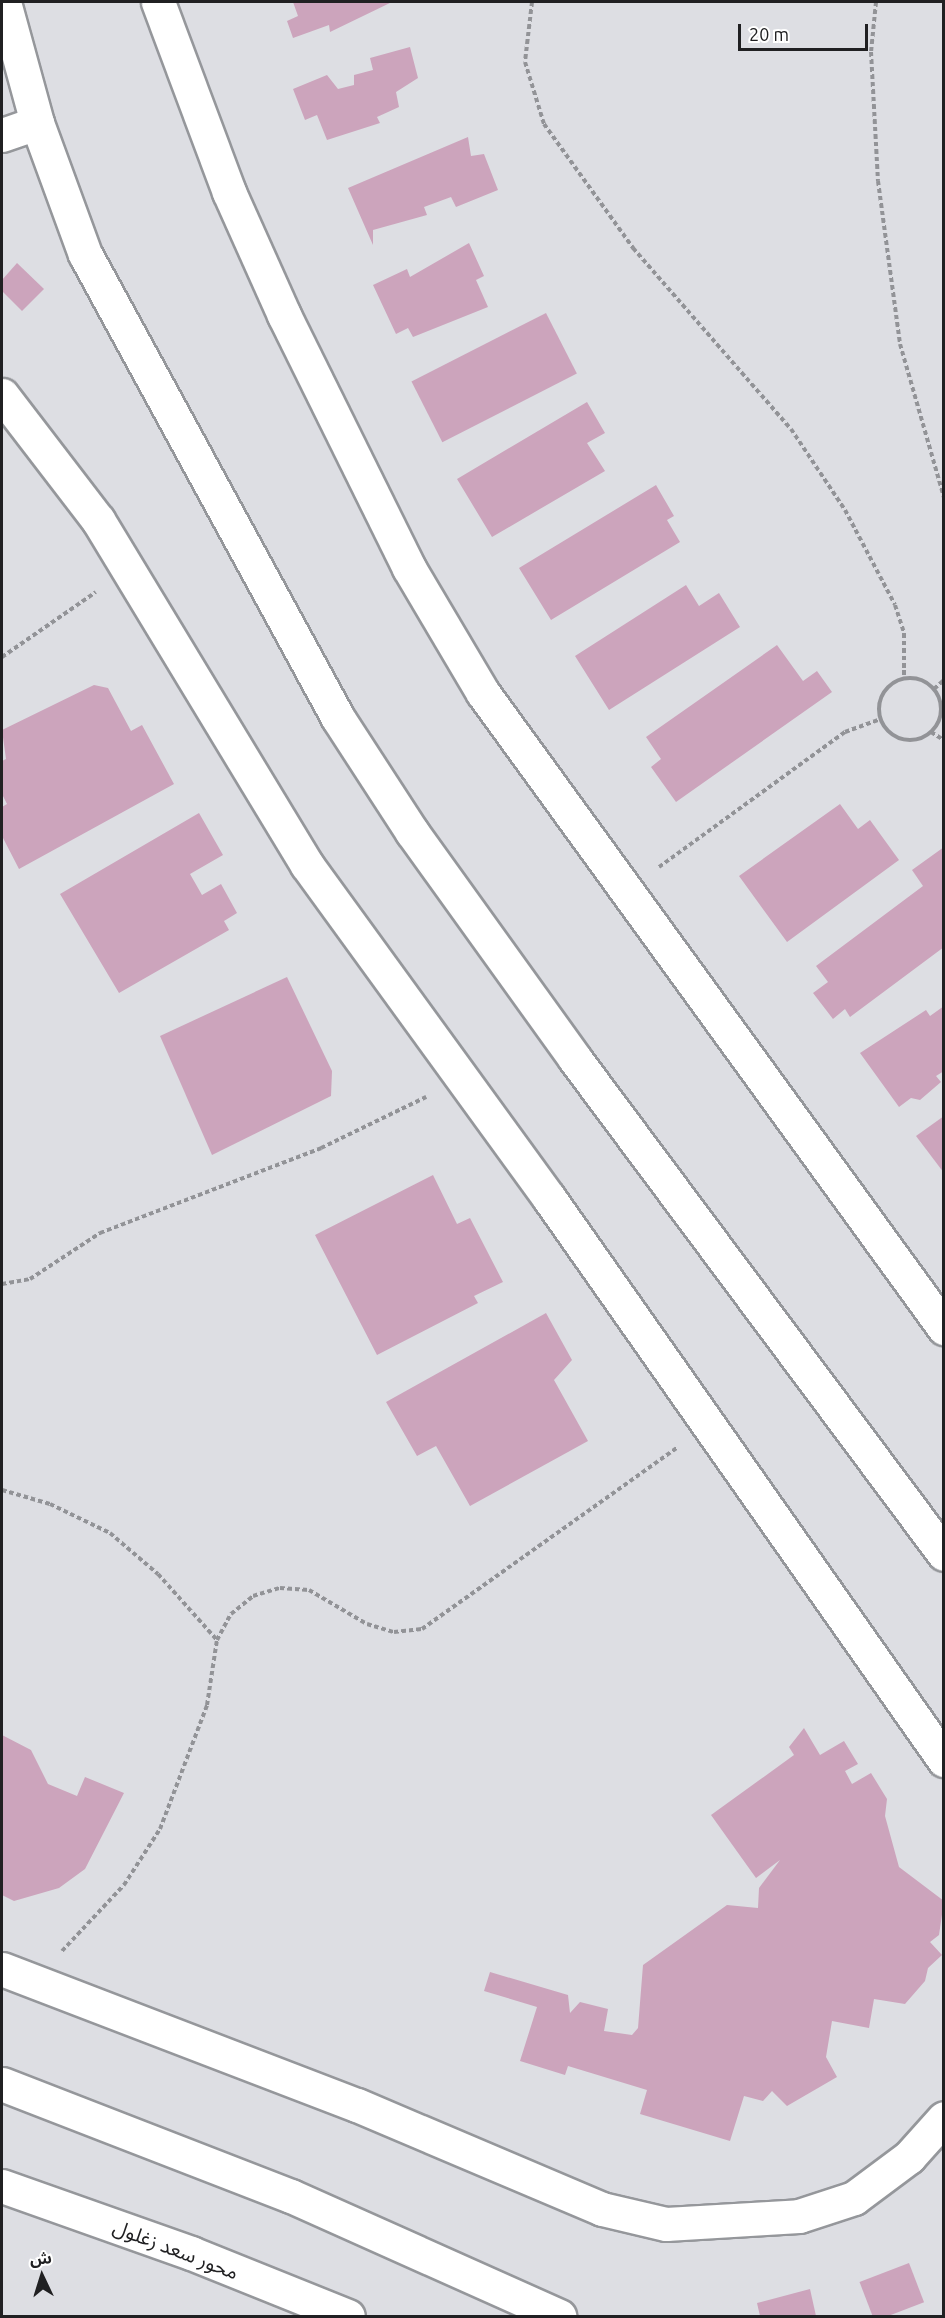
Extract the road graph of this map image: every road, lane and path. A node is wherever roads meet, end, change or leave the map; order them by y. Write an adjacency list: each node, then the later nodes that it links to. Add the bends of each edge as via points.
1 (532, 2): 11 (path, via 526,16 525,62 544,124 633,248 791,429 845,510 883,574 898,614 907,659)
2 (876, 2): 8 (path, via 871,52 878,181 900,344)
3 (170, 8): 18 (street, via 228,192 409,568 483,693)
4 (4, 14): 5 (street)
5 (37, 123): 6 (street); 24 (street, via 85,254 338,718 412,832 582,1068)
6 (2, 135)
7 (2, 395): 9 (street, via 65,472)
8 (944, 497)
9 (129, 570): 10 (path); 19 (street, via 205,705 307,865)
10 (2, 657)
11 (904, 678): 13 (path); 15 (path, via 882,693)
12 (944, 680): 13 (path)
13 (934, 689): 14 (path)
14 (942, 703): 16 (path)
15 (880, 719): 16 (path, via 896,738 921,739); 18 (path, via 845,732)
16 (931, 732): 17 (path)
17 (944, 740)
18 (626, 890): 21 (street)
19 (462, 1079): 20 (path, via 321,1148 100,1233 30,1279); 22 (street)
20 (2, 1284)
21 (944, 1328)
22 (709, 1425): 25 (path, via 422,1629 394,1632 367,1624 309,1590 280,1588 253,1596 231,1614); 26 (street)
23 (2, 1490): 25 (path, via 50,1504 111,1533 158,1574)
24 (944, 1554)
25 (217, 1640): 27 (path, via 207,1705 187,1768 160,1828 102,1910)
26 (944, 1760)
27 (16, 1974): 29 (street, via 357,2105 602,2209 666,2224 799,2216 854,2198 909,2157)
28 (2, 2084): 32 (street, via 291,2196)
29 (943, 2121)
30 (2, 2186): 31 (street, محور سعد زغلول, via 191,2253)
31 (348, 2316)
32 (559, 2316)

